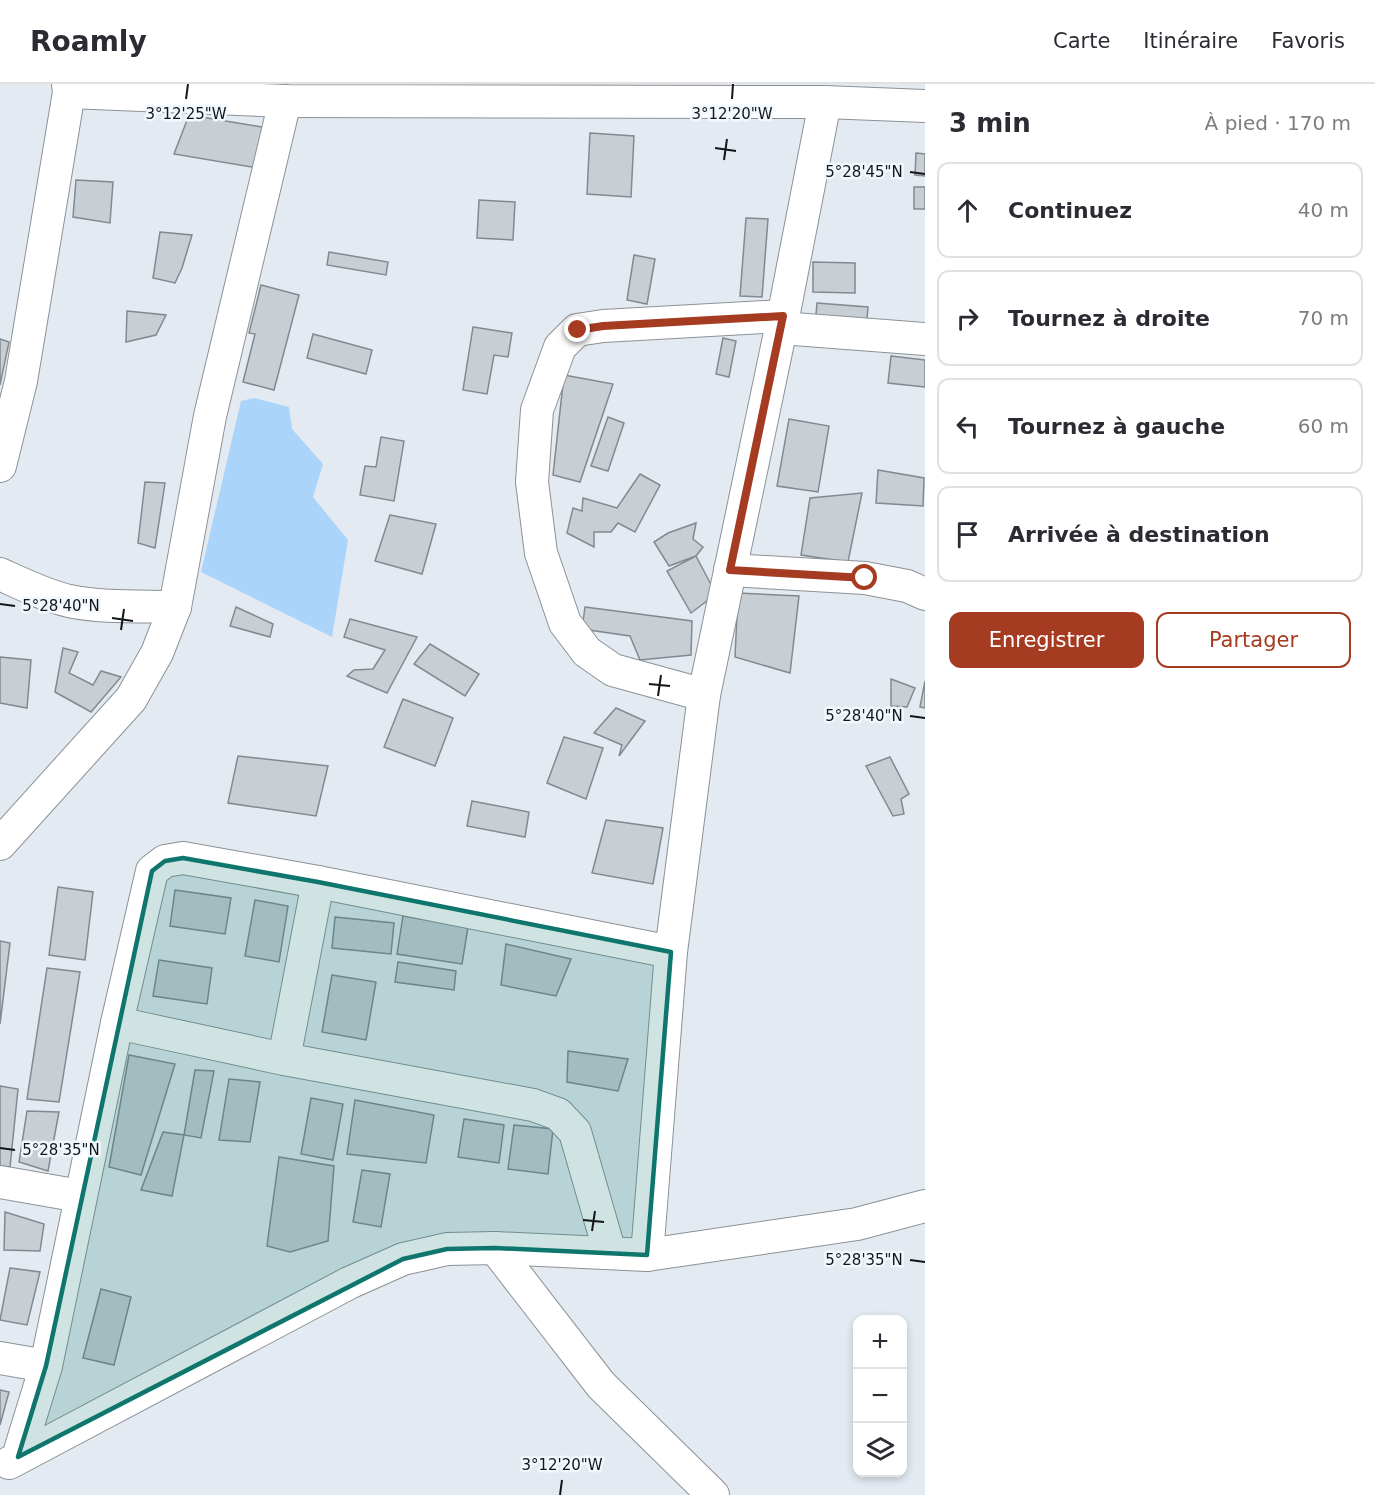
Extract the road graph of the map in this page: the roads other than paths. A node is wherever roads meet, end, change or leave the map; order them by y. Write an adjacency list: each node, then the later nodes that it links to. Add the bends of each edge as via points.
1 (68, 88): 4 (street); 9 (street, via 21,381)
2 (387, 93): 3 (street); 4 (street)
3 (695, 93): 5 (street)
4 (285, 100): 13 (street, via 210,416)
5 (825, 102): 6 (street); 7 (street)
6 (925, 106)
7 (782, 322): 8 (street); 10 (street); 14 (street, via 603,326 578,330 560,347 537,410 532,482 541,553 565,623 587,652 613,670)
8 (925, 339)
9 (0, 466)
10 (730, 570): 12 (street, via 865,578 907,586); 14 (street)
11 (0, 574): 13 (street, via 38,592 70,601)
12 (925, 594)
13 (175, 607): 15 (street, via 157,653 131,699)
14 (704, 695): 17 (street)
15 (0, 844)
16 (318, 882): 17 (street); 18 (street, via 183,858 165,861 152,872); 19 (street)
17 (670, 952): 25 (street)
18 (117, 1023): 19 (street); 21 (street)
19 (284, 1059): 24 (street, via 532,1105 558,1114 575,1132)
20 (0, 1182): 21 (street)
21 (80, 1196): 27 (street)
22 (925, 1206): 25 (street, via 857,1224)
23 (495, 1248): 24 (street); 28 (street, via 447,1249 402,1259 349,1282); 29 (street, via 600,1385)
24 (610, 1253): 25 (street)
25 (647, 1255)
26 (0, 1358): 27 (street)
27 (46, 1366): 28 (street)
28 (9, 1462)
29 (712, 1495)

